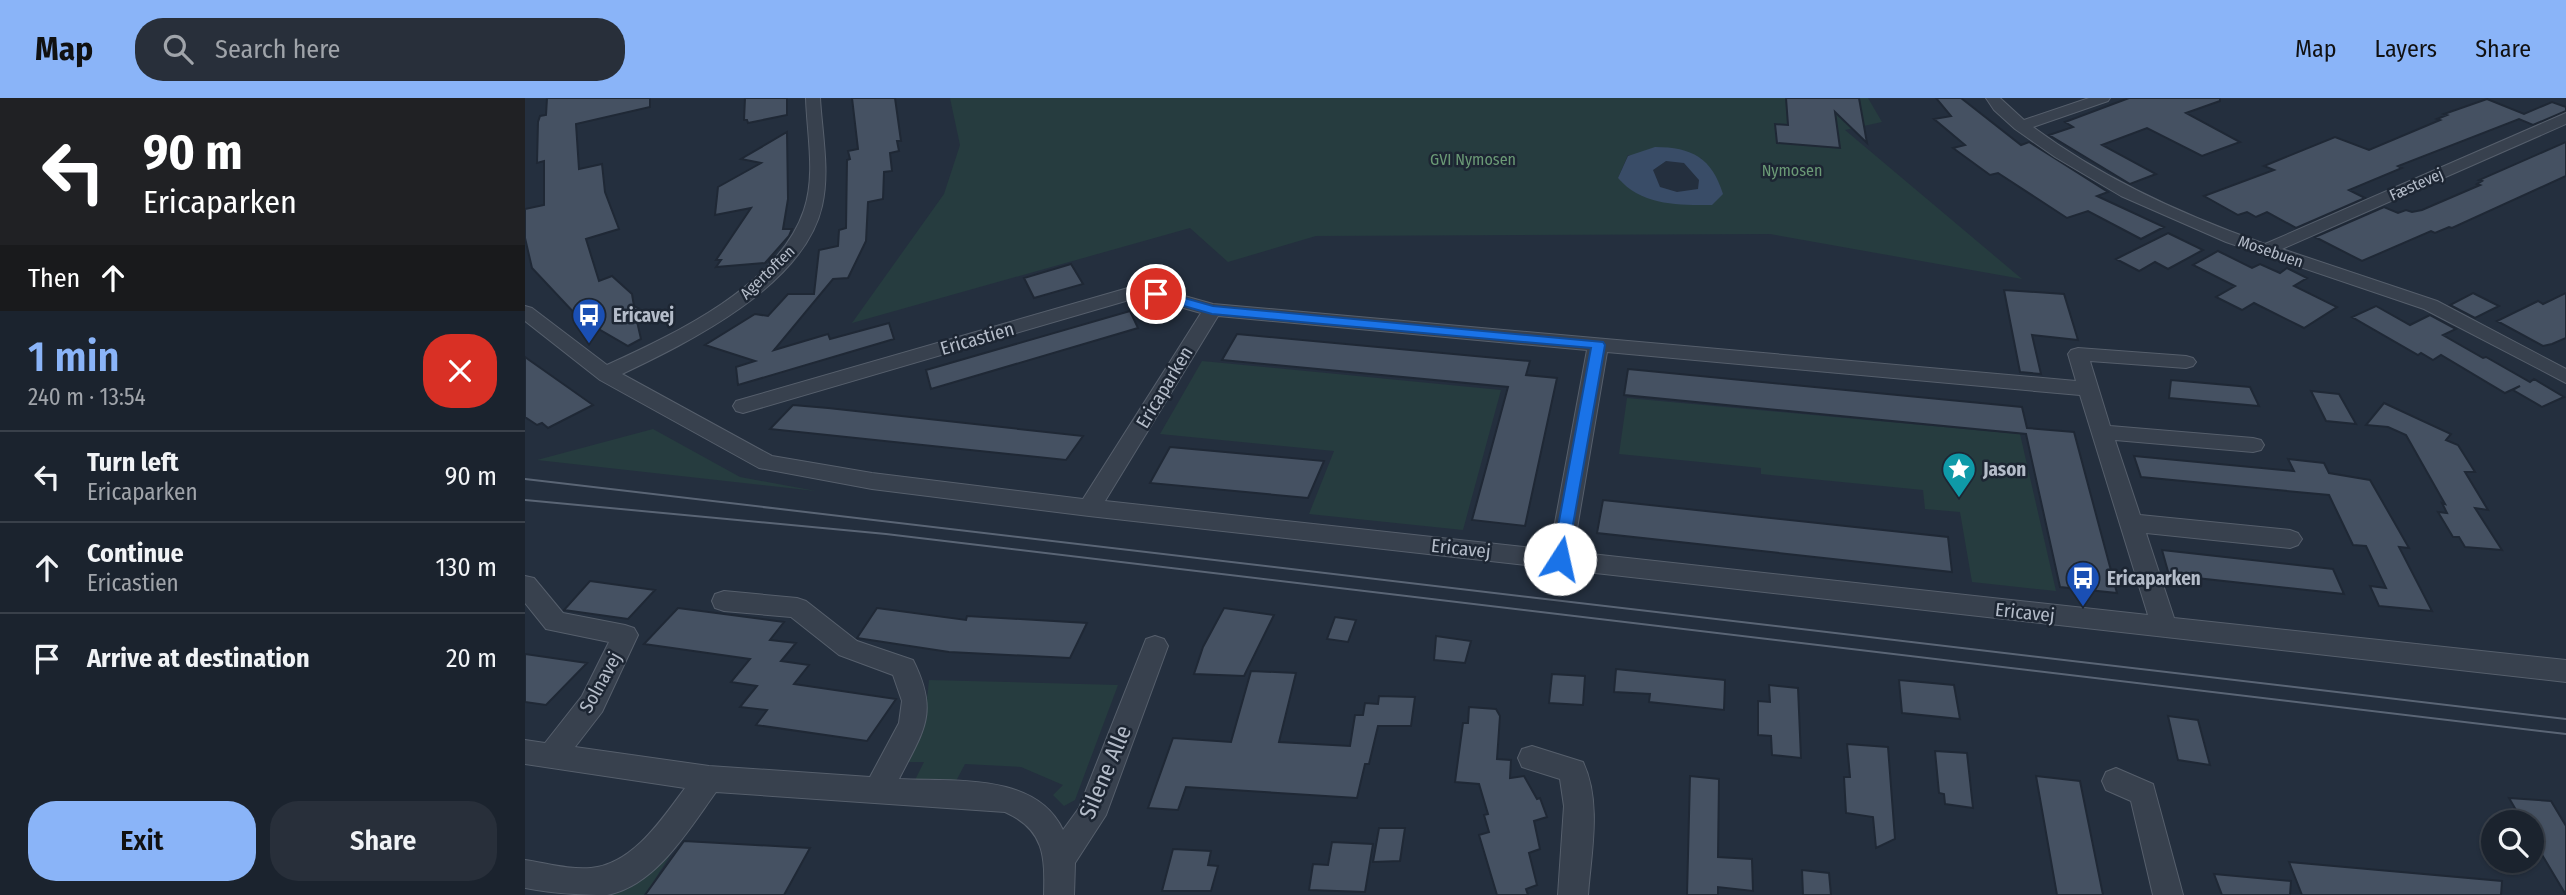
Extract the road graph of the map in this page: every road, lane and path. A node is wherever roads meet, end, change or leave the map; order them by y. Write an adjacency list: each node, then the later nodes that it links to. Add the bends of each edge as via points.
1 (813, 98): 11 (street, Agertoften, via 816,190 803,236 741,298)
2 (1993, 98): 5 (street, Mosebuen)
3 (2103, 98): 5 (street)
4 (2566, 118): 6 (street, Fæstevej)
5 (2020, 126): 6 (street, Mosebuen, via 2055,153 2110,184 2171,214)
6 (2266, 250): 12 (street, Mosebuen, via 2410,297 2457,317)
7 (1212, 310): 9 (street); 14 (street, Ericastien, via 1156,294 1128,294); 17 (street, Ericaparken)
8 (525, 312): 11 (street, Ericavej)
9 (1598, 345): 13 (street); 20 (street)
10 (2186, 362): 13 (street, via 2078,354)
11 (606, 374): 17 (street, Ericavej, via 767,463)
12 (2566, 377)
13 (2088, 389): 15 (street)
14 (743, 406)
15 (2102, 432): 16 (street); 18 (street)
16 (2253, 445)
17 (1089, 508): 20 (street, Ericavej)
18 (2131, 523): 19 (street); 23 (street)
19 (2290, 539)
20 (1560, 559): 23 (street, Ericavej)
21 (525, 585): 26 (street, Solnavej, via 555,622 625,635 592,704)
22 (724, 601): 30 (street, via 797,608 848,648 904,668 915,701 913,724)
23 (2164, 627): 25 (street, Ericavej)
24 (1155, 646): 31 (street, Silene Alle, via 1091,815)
25 (2566, 671)
26 (538, 754): 28 (street, Solnavej)
27 (1532, 758): 34 (street, via 1573,771 1579,806)
28 (709, 779): 30 (street, Solnavej); 32 (street, via 659,844 615,876 591,884)
29 (2116, 782): 35 (street, via 2143,793)
30 (878, 790): 31 (street, Solnavej, via 1007,799 1032,808 1048,828)
31 (1060, 859): 33 (street)
32 (525, 874)
33 (1059, 895)
34 (1573, 895)
35 (2168, 895)

